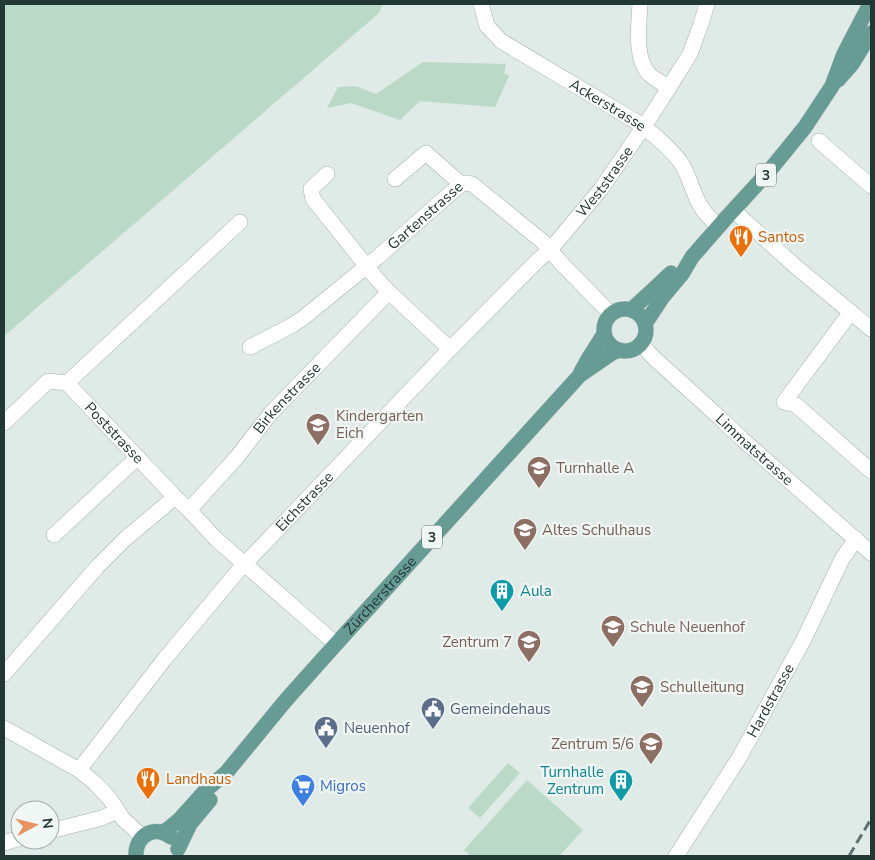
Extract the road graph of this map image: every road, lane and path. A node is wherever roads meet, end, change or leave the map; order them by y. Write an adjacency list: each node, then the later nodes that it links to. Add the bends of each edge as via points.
1 (481, 4): 8 (street, Ackerstrasse, via 487,26 501,41)
2 (640, 4): 7 (street, via 640,57 648,73)
3 (706, 4): 7 (street, Weststrasse, via 690,54)
4 (870, 4): 6 (main road, 3, via 844,54)
5 (871, 33): 6 (main road, 3, via 852,64)
6 (832, 86): 14 (main road, 3, via 805,127)
7 (669, 88): 8 (street, Weststrasse)
8 (643, 127): 16 (street, Ackerstrasse, via 682,164 700,204); 17 (street, Weststrasse, via 601,189)
9 (819, 140): 13 (street)
10 (326, 174): 19 (street, via 311,189 313,199)
11 (395, 179): 12 (street, via 426,153)
12 (461, 184): 17 (street, Gartenstrasse, via 472,184 535,234); 19 (street, Gartenstrasse)
13 (871, 186)
14 (733, 210): 16 (main road, 3); 22 (street)
15 (240, 222): 32 (street)
16 (718, 226): 18 (main road, 3)
17 (550, 250): 23 (street, Gartenstrasse); 29 (street, Eichstrasse)
18 (692, 257): 21 (main road, 3, via 675,268); 24 (main road, 3)
19 (366, 266): 20 (street); 28 (street, Gartenstrasse, via 303,318)
20 (389, 292): 29 (street); 37 (street, Birkenstrasse, via 271,414)
21 (630, 310): 23 (main road); 24 (main road, via 640,315)
22 (851, 312): 25 (street); 35 (street, via 784,402 796,405)
23 (611, 314): 26 (main road, via 605,323)
24 (645, 324): 27 (main road, via 646,334)
25 (871, 330)
26 (604, 334): 30 (main road, via 613,348); 31 (main road, Zürcherstrasse / 3)
27 (641, 344): 30 (main road, via 631,350); 39 (street, Limmatstrasse, via 742,439)
28 (250, 347)
29 (450, 349): 41 (street, Eichstrasse)
30 (619, 350): 31 (main road, Zürcherstrasse / 3)
31 (580, 376): 42 (main road, Zürcherstrasse / 3)
32 (67, 383): 33 (street, via 48,381); 34 (street, Poststrasse)
33 (4, 423)
34 (138, 457): 36 (street, Poststrasse); 38 (street)
35 (871, 471)
36 (175, 497): 37 (street, Poststrasse); 43 (street, via 97,567)
37 (189, 510): 41 (street, Poststrasse)
38 (54, 535)
39 (856, 539): 40 (street, Limmatstrasse); 53 (street, Hardstrasse, via 842,559 804,639 739,758)
40 (871, 552)
41 (244, 564): 42 (street, Poststrasse); 45 (street, Eichstrasse, via 162,662)
42 (336, 644): 46 (main road, Zürcherstrasse / 3)
43 (4, 674)
44 (4, 728): 45 (street)
45 (79, 770): 47 (street, via 95,783)
46 (226, 773): 49 (main road, Zürcherstrasse / 3); 51 (main road, Zürcherstrasse / 3, via 212,798 190,824)
47 (117, 811): 48 (street); 50 (street)
48 (60, 828)
49 (163, 832): 50 (main road, via 152,832); 51 (main road, via 176,843)
50 (143, 837): 52 (main road)
51 (178, 853)
52 (136, 856)
53 (676, 856)

